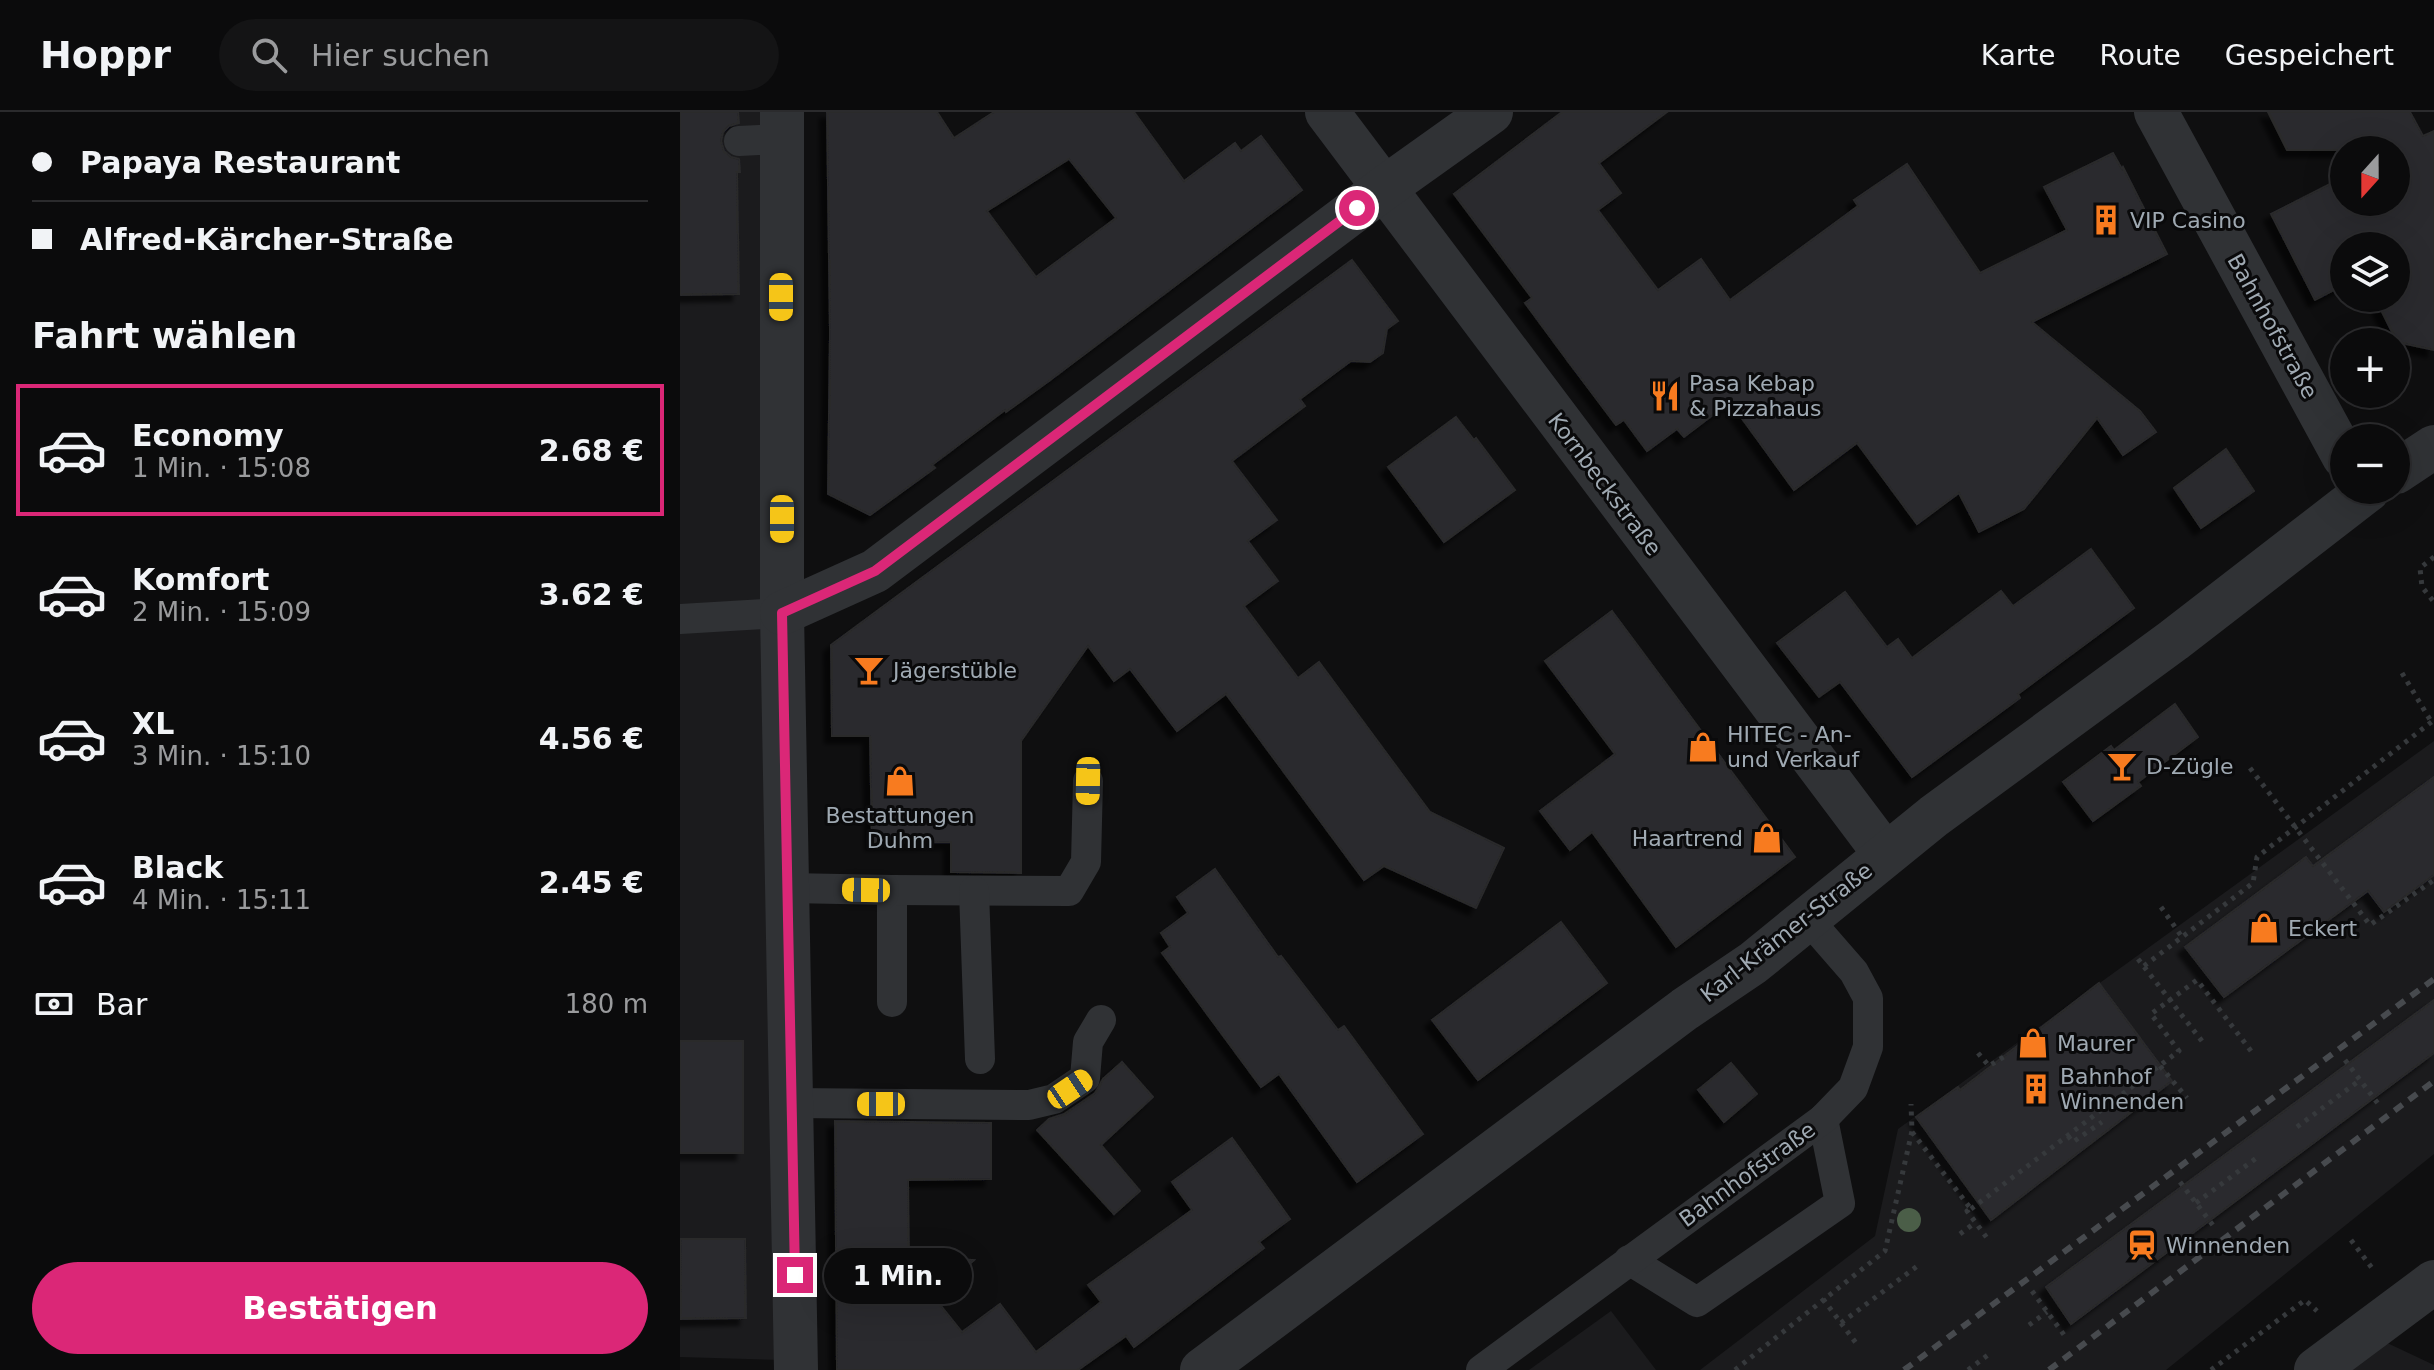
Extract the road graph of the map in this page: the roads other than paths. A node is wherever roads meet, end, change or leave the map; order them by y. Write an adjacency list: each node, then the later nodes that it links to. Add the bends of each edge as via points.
1 (1327, 112): 5 (street, Kornbeckstraße)
2 (1491, 112): 5 (street)
3 (2156, 112): 6 (street, Bahnhofstraße)
4 (767, 131): 10 (street)
5 (1383, 189): 10 (street, via 875,571); 13 (street, Kornbeckstraße)
6 (2335, 424)
7 (2434, 447): 8 (street, Karl-Krämer-Straße)
8 (2410, 459)
9 (2338, 504): 13 (street, Karl-Krämer-Straße, via 2174,640)
10 (782, 613): 11 (lane); 14 (street)
11 (680, 619)
12 (1088, 781): 16 (lane, via 1086,862 1069,891)
13 (1885, 854): 17 (street, Karl-Krämer-Straße)
14 (789, 888): 15 (lane); 21 (street)
15 (892, 890): 16 (lane); 18 (lane)
16 (974, 891): 20 (lane)
17 (1807, 918): 22 (lane, Bahnhofstraße, via 1854,972 1868,998 1868,1047 1853,1088); 26 (street, Karl-Krämer-Straße)
18 (892, 1002)
19 (1101, 1020): 21 (lane, via 1088,1042 1085,1078 1054,1099 1029,1105)
20 (980, 1059)
21 (792, 1103): 25 (street)
22 (1823, 1119): 23 (lane, Bahnhofstraße); 23 (lane, via 1840,1203 1697,1302)
23 (1629, 1260): 27 (lane, Bahnhofstraße)
24 (2434, 1282): 28 (street)
25 (796, 1370)
26 (1202, 1370)
27 (1481, 1370)
28 (2316, 1370)

